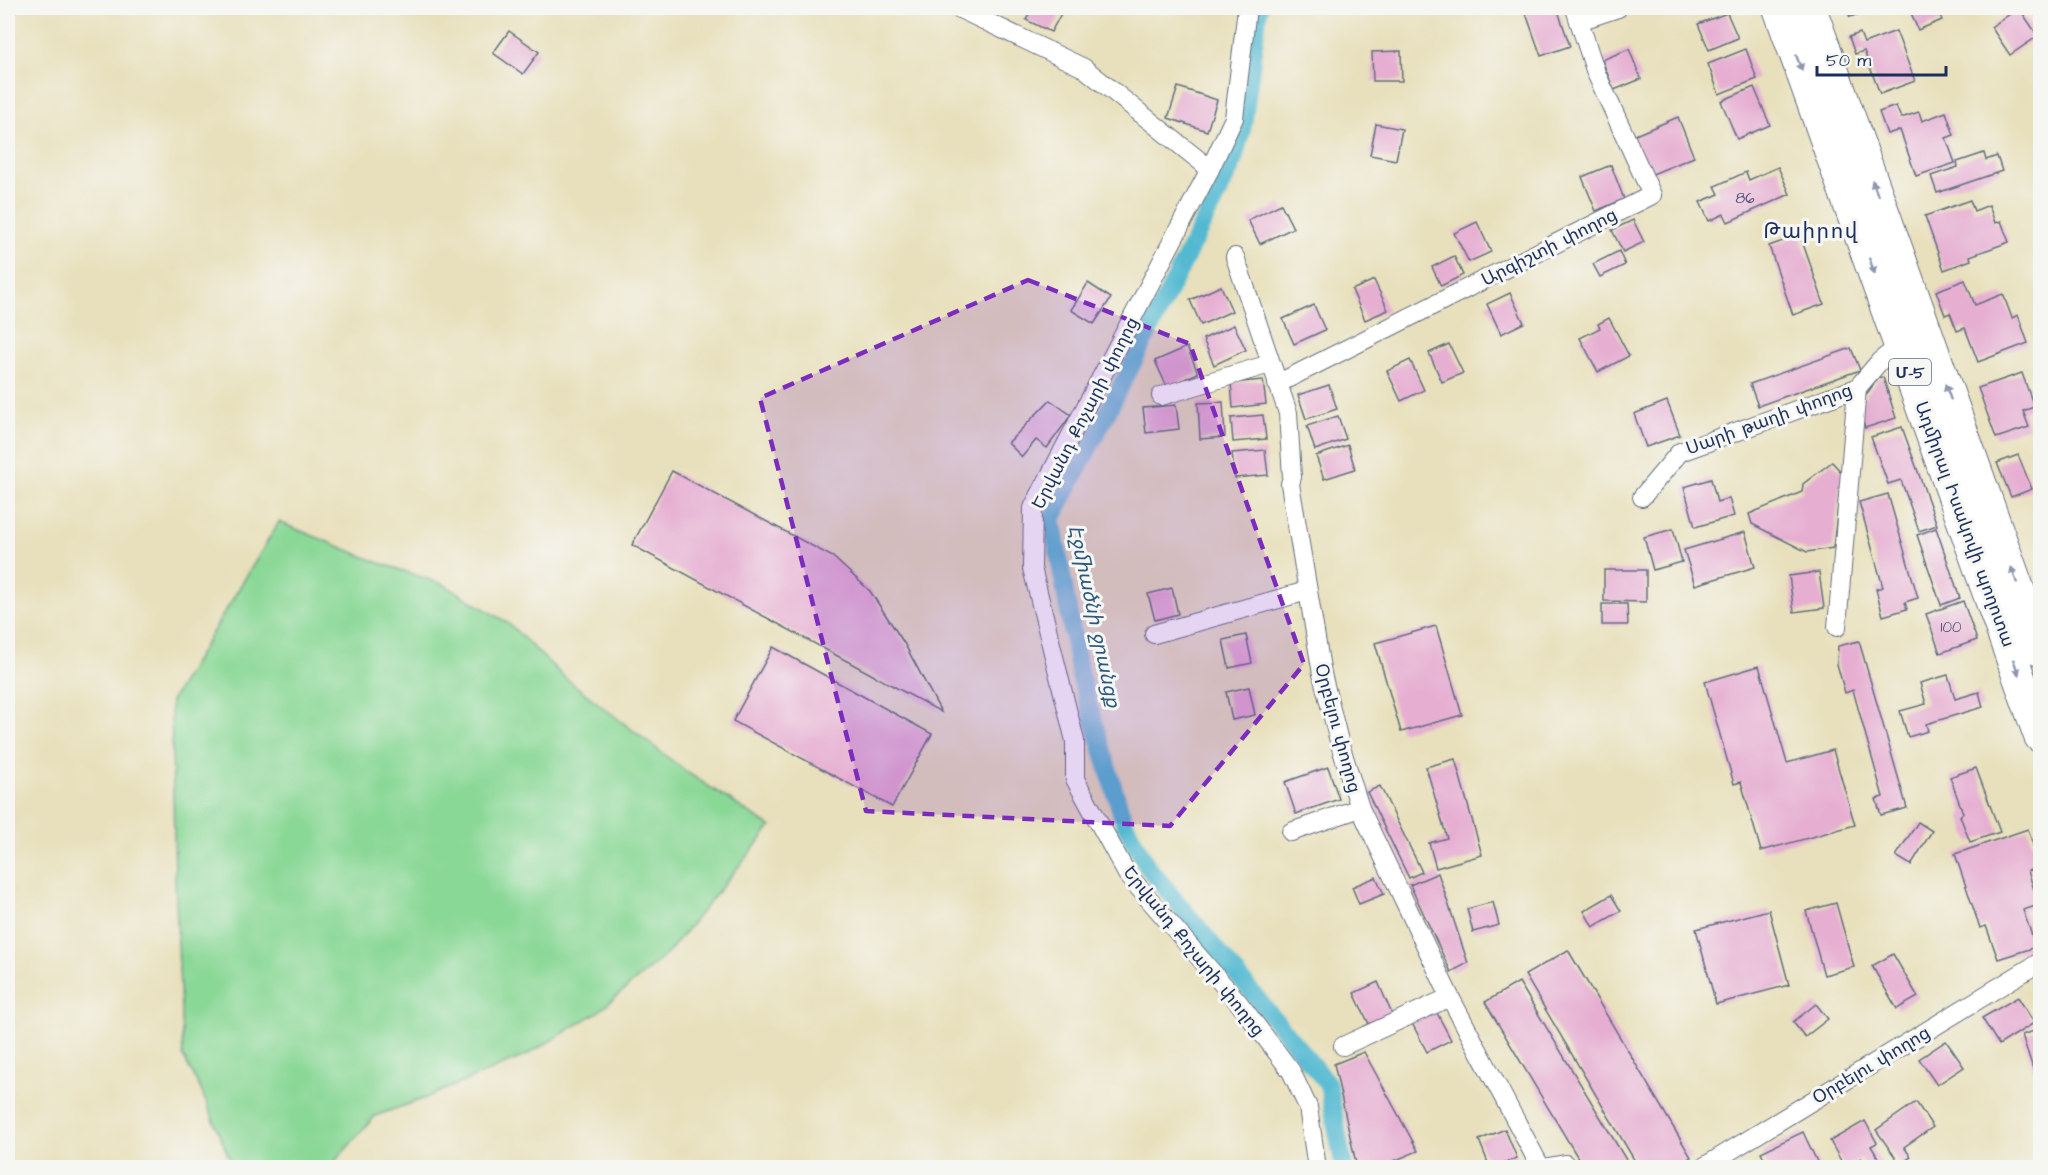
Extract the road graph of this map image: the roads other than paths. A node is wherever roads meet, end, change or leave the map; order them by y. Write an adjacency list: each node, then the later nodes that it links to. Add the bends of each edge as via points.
1 (958, 8): 7 (street, via 1084,68)
2 (1247, 8): 7 (street, Երվանդ Քոչարի փողոց, via 1234,118)
3 (1618, 8): 6 (street)
4 (1779, 8): 9 (highway, Ադմիրալ Իսակովի պողոտա / Մ-5, one-way to 9)
5 (1810, 8): 18 (highway, Ադմիրալ Իսակովի պողոտա / Մ-5, one-way to 5)
6 (1577, 14): 11 (street, Արգիշտի փողոց, via 1596,73 1652,195)
7 (1210, 169): 25 (street, Երվանդ Քոչարի փողոց, via 1033,508 1032,568 1075,741 1075,779 1127,874 1239,1003 1291,1071 1308,1107)
8 (1235, 257): 10 (street, Օրբելու փողոց)
9 (1900, 345): 12 (street, Սարի թաղի փողոց); 19 (highway, Ադմիրալ Իսակովի պողոտա / Մ-5, one-way to 19)
10 (1270, 364): 11 (street, Օրբելու փողոց); 13 (street)
11 (1277, 384): 15 (street, Օրբելու փողոց, via 1288,413 1290,484)
12 (1857, 388): 14 (street, Սարի թաղի փողոց, via 1680,452); 16 (street)
13 (1161, 396)
14 (1642, 497)
15 (1307, 591): 17 (street); 20 (street, Օրբելու փողոց, via 1322,674)
16 (1837, 627)
17 (1154, 634)
18 (2040, 650)
19 (2040, 736)
20 (1360, 808): 21 (street); 23 (street, Օրբելու փողոց)
21 (1291, 832)
22 (2040, 962): 28 (street, Օրբելու փողոց)
23 (1450, 997): 24 (street); 26 (street, Օրբելու փողոց)
24 (1343, 1046)
25 (1317, 1167)
26 (1542, 1167): 27 (street, Օրբելու փողոց)
27 (1568, 1167)
28 (1702, 1167)

